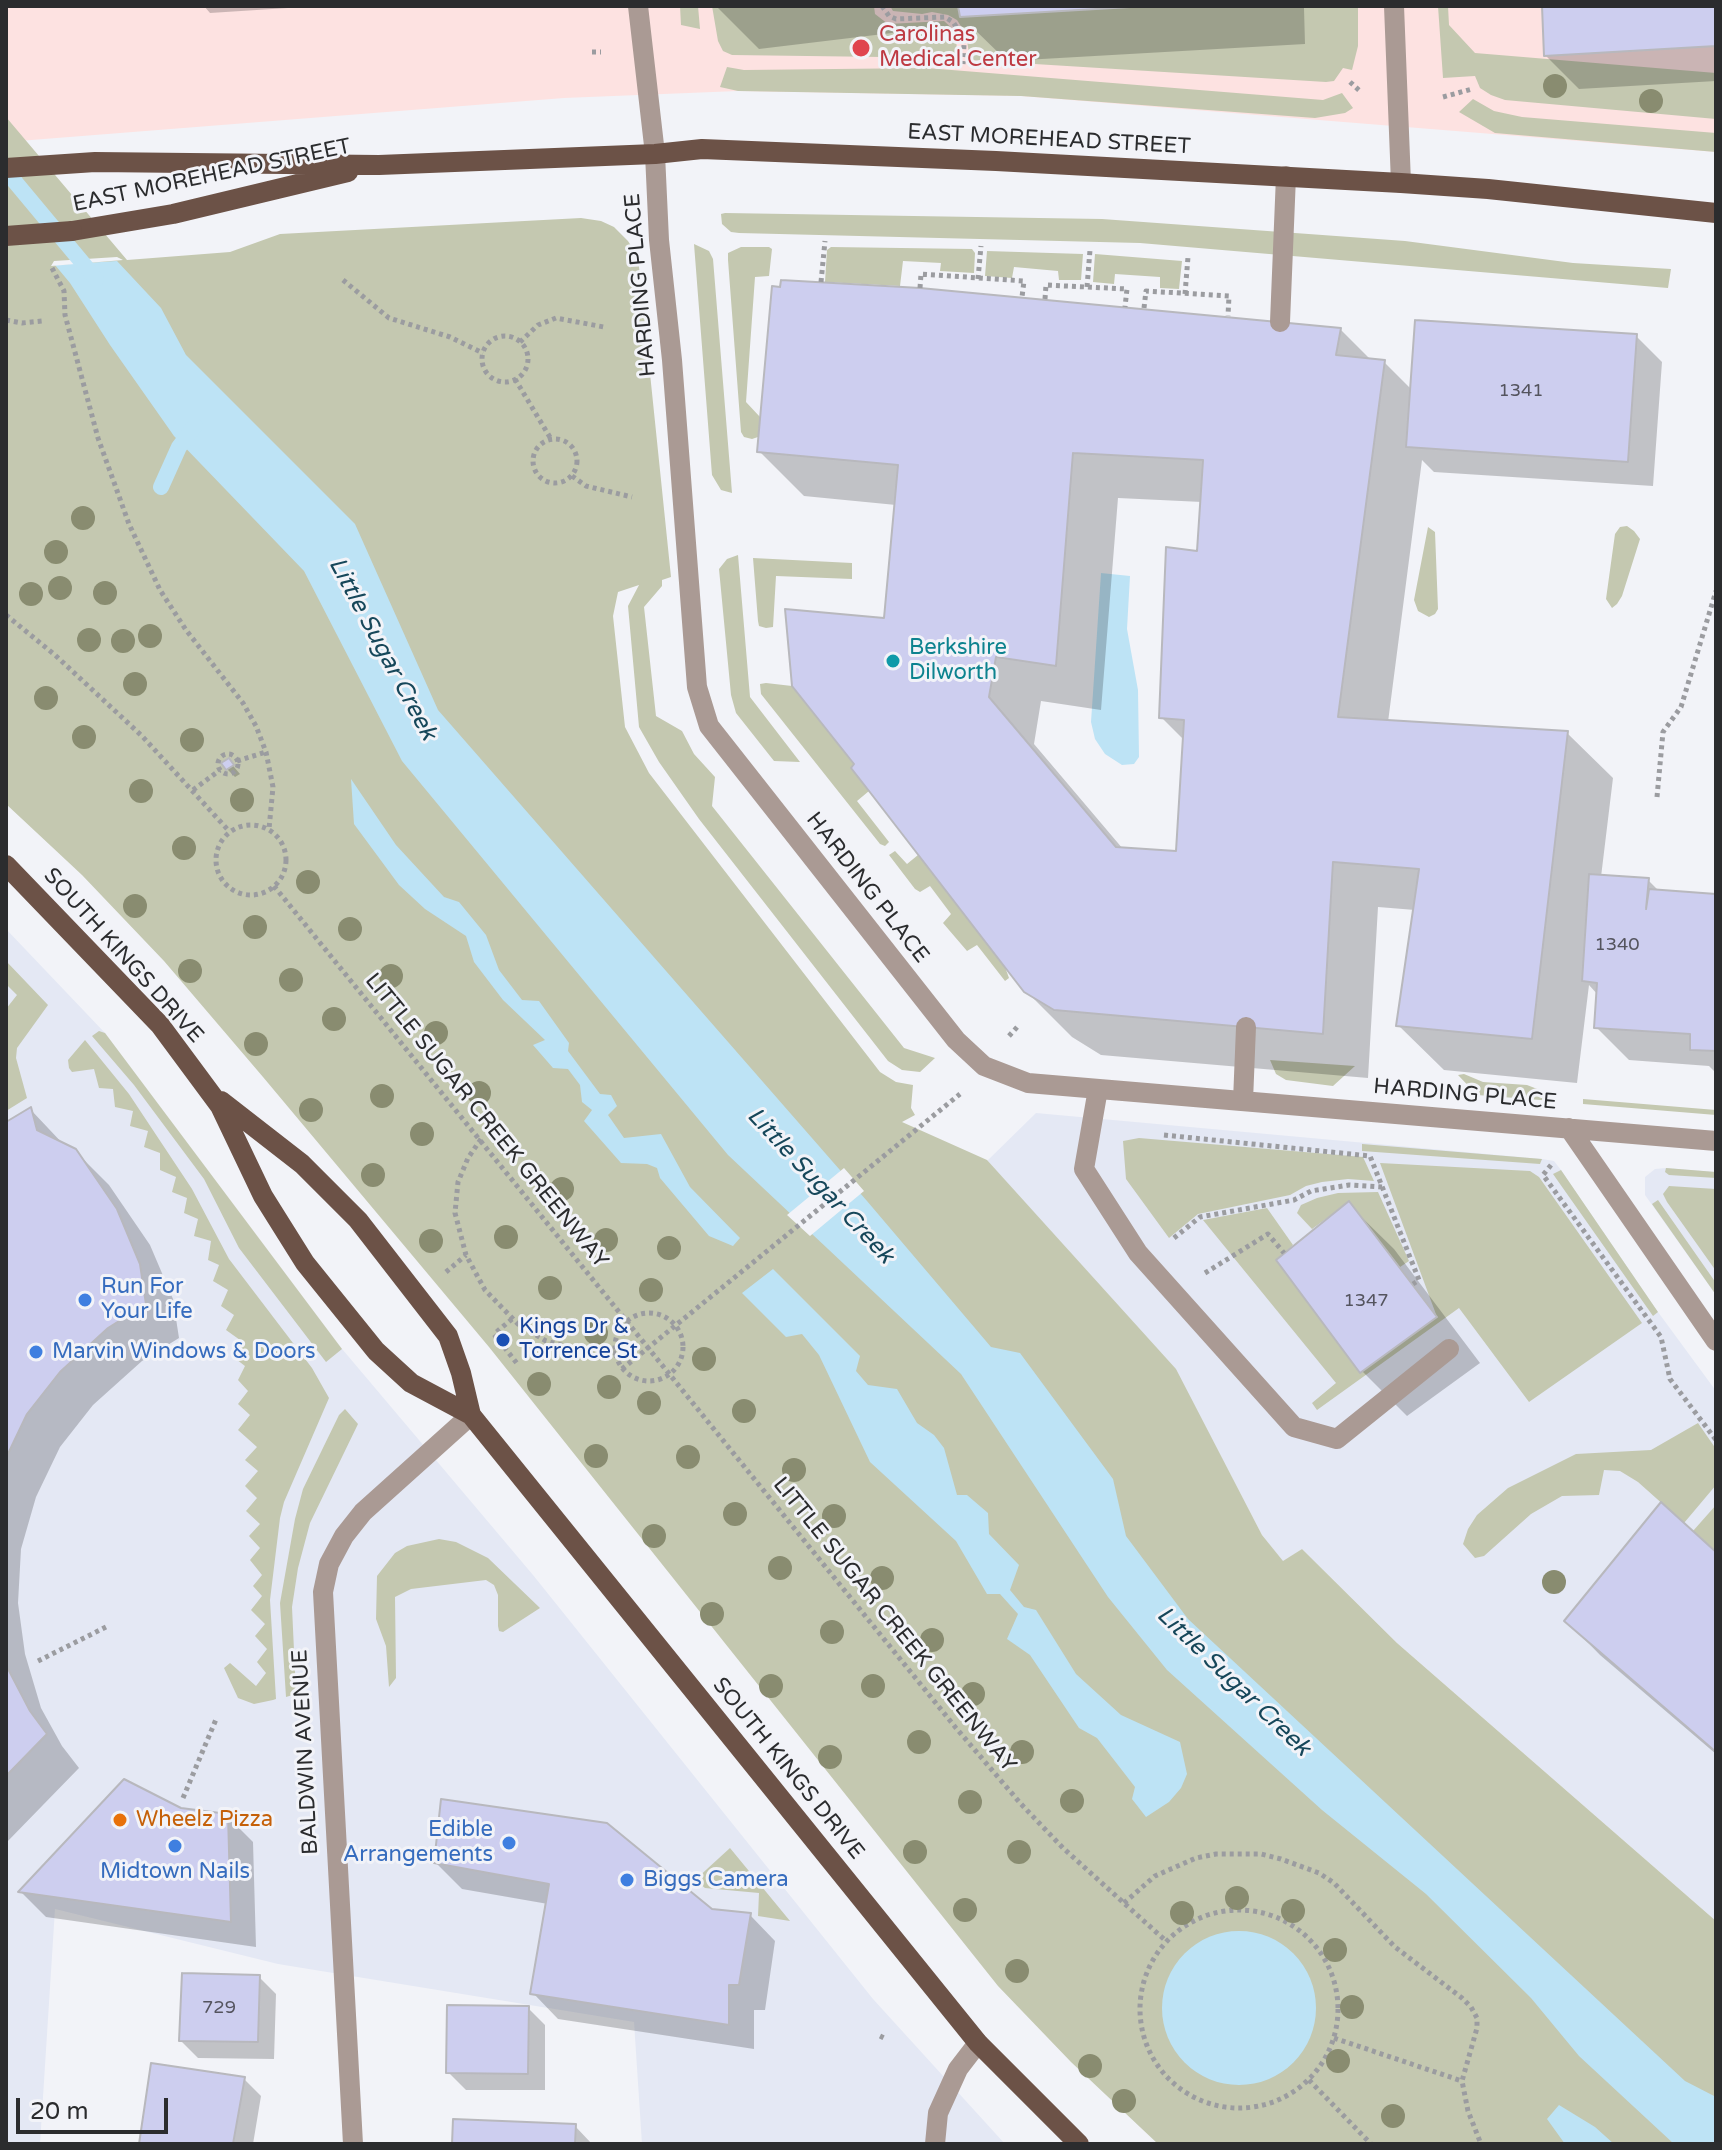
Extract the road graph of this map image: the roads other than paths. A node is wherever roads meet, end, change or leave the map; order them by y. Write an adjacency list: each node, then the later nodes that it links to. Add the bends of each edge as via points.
1 (638, 6): 3 (street, HARDING PLACE)
2 (1394, 6): 7 (street)
3 (655, 154): 4 (main road, EAST MOREHEAD STREET); 6 (main road, EAST MOREHEAD STREET, via 702,149); 14 (street, HARDING PLACE, via 697,687 709,726 971,1056 1028,1083)
4 (379, 165): 5 (main road, EAST MOREHEAD STREET, via 95,162); 9 (main road, EAST MOREHEAD STREET, bridge, via 89,230)
5 (6, 168)
6 (1286, 176): 7 (main road, EAST MOREHEAD STREET); 10 (street)
7 (1401, 183): 8 (main road, EAST MOREHEAD STREET)
8 (1716, 213)
9 (6, 236)
10 (1280, 322)
11 (6, 865): 13 (main road, SOUTH KINGS DRIVE, via 160,1025)
12 (1246, 1027): 15 (street)
13 (202, 1081): 20 (main road, SOUTH KINGS DRIVE, via 305,1263 376,1351 411,1383); 20 (main road, SOUTH KINGS DRIVE, via 223,1104 302,1164 358,1220 448,1336)
14 (1098, 1089): 15 (street, HARDING PLACE); 19 (street, via 1084,1169 1145,1261 1294,1427 1337,1439)
15 (1243, 1101): 16 (street, HARDING PLACE)
16 (1569, 1128): 17 (street, HARDING PLACE); 18 (street)
17 (1716, 1141)
18 (1716, 1341)
19 (1449, 1349)
20 (471, 1415): 21 (main road, SOUTH KINGS DRIVE); 22 (street, BALDWIN AVENUE, via 363,1512 329,1564 323,1592)
21 (978, 2043): 23 (street, via 958,2069 938,2113); 24 (main road, SOUTH KINGS DRIVE)
22 (353, 2144)
23 (935, 2144)
24 (1079, 2144)

